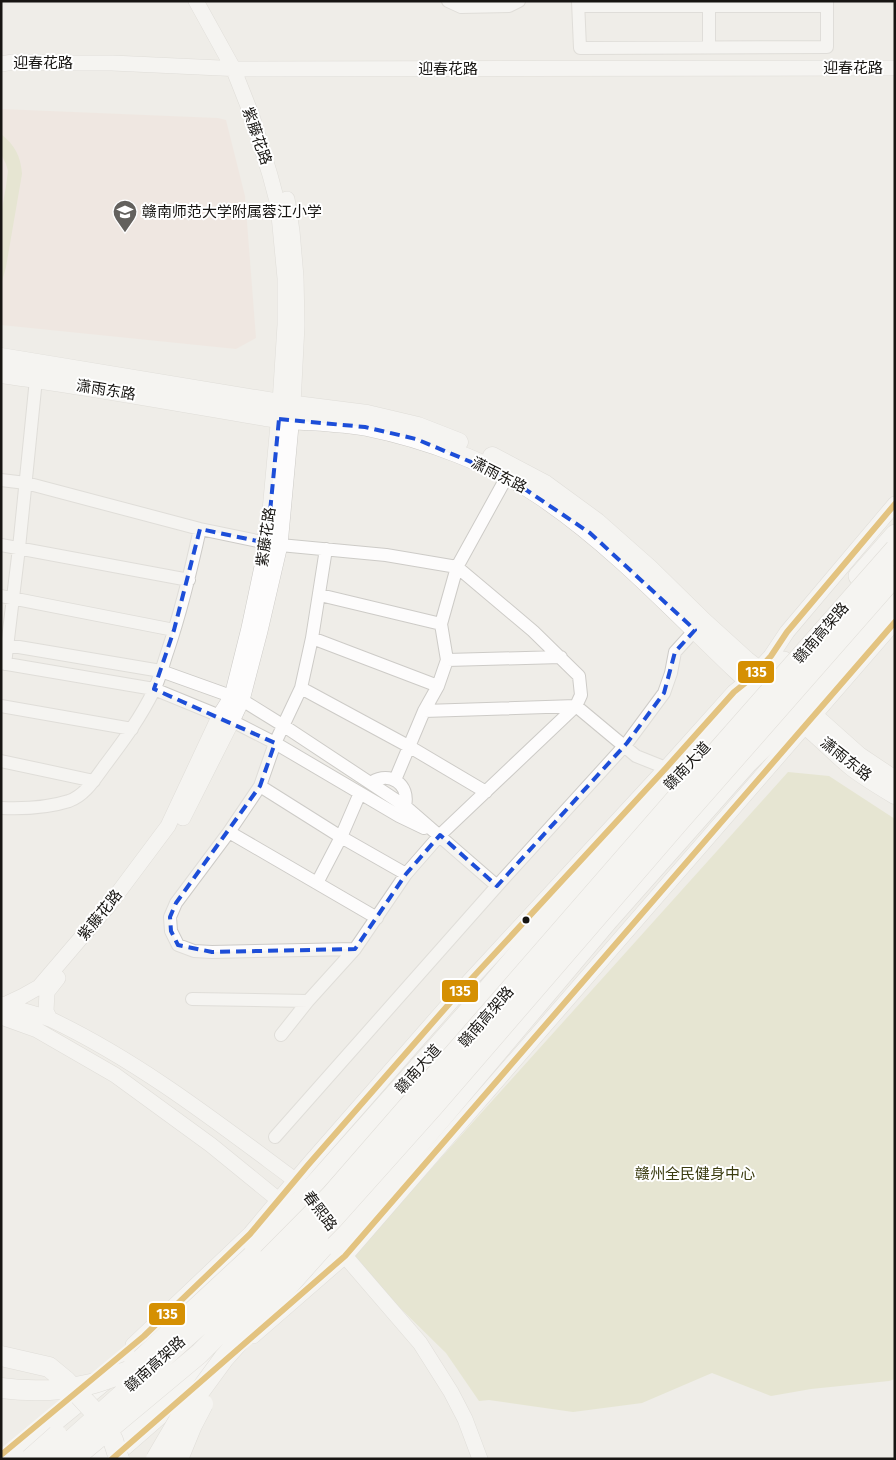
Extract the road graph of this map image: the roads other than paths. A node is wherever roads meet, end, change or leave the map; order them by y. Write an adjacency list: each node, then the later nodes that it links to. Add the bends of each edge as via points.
1 (196, 1): 13 (street, 紫藤花路)
2 (205, 1): 13 (street, 紫藤花路)
3 (448, 1): 4 (street, via 461,7 510,6)
4 (519, 1)
5 (578, 4): 6 (street); 10 (street, via 580,48)
6 (661, 4): 9 (street)
7 (747, 4): 8 (street); 9 (street)
8 (827, 4): 10 (street, via 827,47)
9 (709, 6): 10 (street)
10 (708, 47)
11 (1, 64): 13 (street, 迎春花路, via 112,63)
12 (895, 68): 13 (street, 迎春花路)
13 (238, 69): 17 (street, 紫藤花路, via 260,113 280,173 292,231 297,325)
14 (1, 357): 17 (main road, 潇雨东路)
15 (1, 374): 16 (main road, 潇雨东路)
16 (36, 379): 17 (main road, 潇雨东路); 20 (street)
17 (286, 412): 18 (main road, 潇雨东路, via 367,414 418,426 480,450); 24 (street, 紫藤花路)
18 (510, 472): 29 (street); 38 (main road, 潇雨东路, via 590,532); 45 (main road, 潇雨东路, via 545,484 597,522 649,568)
19 (1, 480): 20 (street)
20 (26, 484): 22 (street); 26 (street)
21 (895, 504): 45 (street, via 787,632)
22 (200, 529): 24 (street); 31 (street)
23 (895, 534): 45 (main road, 赣南大道)
24 (274, 544): 27 (street); 49 (street, 紫藤花路, via 249,628)
25 (1, 546): 26 (street)
26 (19, 548): 31 (street); 33 (street)
27 (326, 549): 29 (street); 32 (street)
28 (895, 549): 85 (highway, 赣南高架路, bridge)
29 (457, 567): 36 (street); 41 (street)
30 (895, 576): 85 (highway, 赣南高架路, bridge, via 680,821)
31 (188, 580): 37 (street)
32 (320, 595): 36 (street); 39 (street)
33 (7, 597): 37 (street); 40 (street)
34 (895, 600): 53 (main road, via 817,693)
35 (895, 622): 53 (street)
36 (441, 624): 42 (street)
37 (174, 630): 44 (street)
38 (695, 630): 45 (main road, 潇雨东路, via 737,670); 59 (street, via 675,652 664,693)
39 (312, 638): 46 (street); 47 (street)
40 (4, 645): 43 (street); 44 (street)
41 (561, 657): 42 (street); 51 (street, via 579,676 581,695)
42 (447, 660): 46 (street)
43 (3, 663): 48 (street)
44 (161, 671): 48 (street); 49 (street)
45 (759, 679): 53 (main road, 潇雨东路); 61 (street, via 734,692); 87 (main road, 赣南大道, via 477,1002)
46 (438, 686): 52 (street)
47 (301, 688): 55 (street); 58 (street)
48 (154, 689): 54 (street); 56 (street)
49 (237, 698): 54 (street, 紫藤花路); 55 (street)
50 (1, 706): 56 (street)
51 (576, 706): 52 (street); 59 (street); 67 (street)
52 (424, 711): 58 (street)
53 (804, 716): 63 (main road, 潇雨东路); 69 (main road, 潇雨东路, via 852,767); 89 (main road, via 748,763 609,920)
54 (226, 718): 57 (street); 82 (street, 紫藤花路, via 168,826 139,866 39,987); 83 (street, 紫藤花路, via 176,832 122,903 47,992 46,1011)
55 (284, 726): 57 (street); 65 (street)
56 (132, 728): 64 (street)
57 (275, 743): 66 (street); 68 (street)
58 (410, 747): 62 (street); 67 (street)
59 (623, 747): 61 (street); 77 (street)
60 (1, 761): 64 (street)
61 (666, 768): 87 (street, via 463,988)
62 (395, 780): 65 (street, via 380,778); 70 (street, via 405,791)
63 (895, 780)
64 (94, 781): 71 (street, via 70,801 32,809)
65 (372, 782): 70 (street)
66 (260, 786): 72 (street); 74 (street)
67 (486, 792): 73 (street)
68 (360, 793): 73 (street); 74 (street)
69 (895, 795)
70 (405, 806): 73 (street)
71 (1, 808)
72 (229, 832): 76 (street); 79 (street, via 176,903 170,917 171,931 178,944 194,951 212,952)
73 (440, 835): 75 (street); 77 (street)
74 (341, 838): 75 (street); 76 (street)
75 (406, 874): 78 (street)
76 (317, 883): 78 (street)
77 (497, 886): 86 (street)
78 (377, 918): 79 (street)
79 (355, 950): 81 (street)
80 (192, 999): 81 (street)
81 (308, 1001): 84 (street)
82 (2, 1009): 83 (street, 春熙路); 88 (street, 春熙路, via 116,1075 211,1145)
83 (50, 1019): 87 (street, 春熙路, via 169,1087)
84 (281, 1035)
85 (460, 1062): 91 (highway, bridge, via 365,1197); 92 (highway, bridge); 97 (highway, 赣南高架路, bridge, via 221,1306); 98 (highway, 赣南高架路, bridge, via 332,1220 200,1354)
86 (275, 1137)
87 (301, 1187): 88 (main road, 赣南大道); 89 (street, 春熙路)
88 (285, 1206): 89 (street, 春熙路); 94 (street, via 250,1234 144,1336); 95 (main road, 赣南大道, via 278,1226 125,1364)
89 (341, 1245): 99 (main road); 100 (street); 104 (street, via 420,1343 465,1419)
90 (1, 1356): 101 (highway, bridge, via 49,1368 66,1381 101,1419)
91 (224, 1358): 102 (highway, bridge, via 180,1418); 103 (highway, bridge)
92 (128, 1371): 93 (highway, bridge, via 91,1384 54,1390); 96 (highway, bridge)
93 (1, 1388)
94 (1, 1455)
95 (9, 1459)
96 (30, 1459)
97 (50, 1459)
98 (72, 1459)
99 (91, 1459)
100 (112, 1459)
101 (119, 1459)
102 (156, 1459)
103 (178, 1459)
104 (480, 1459)

